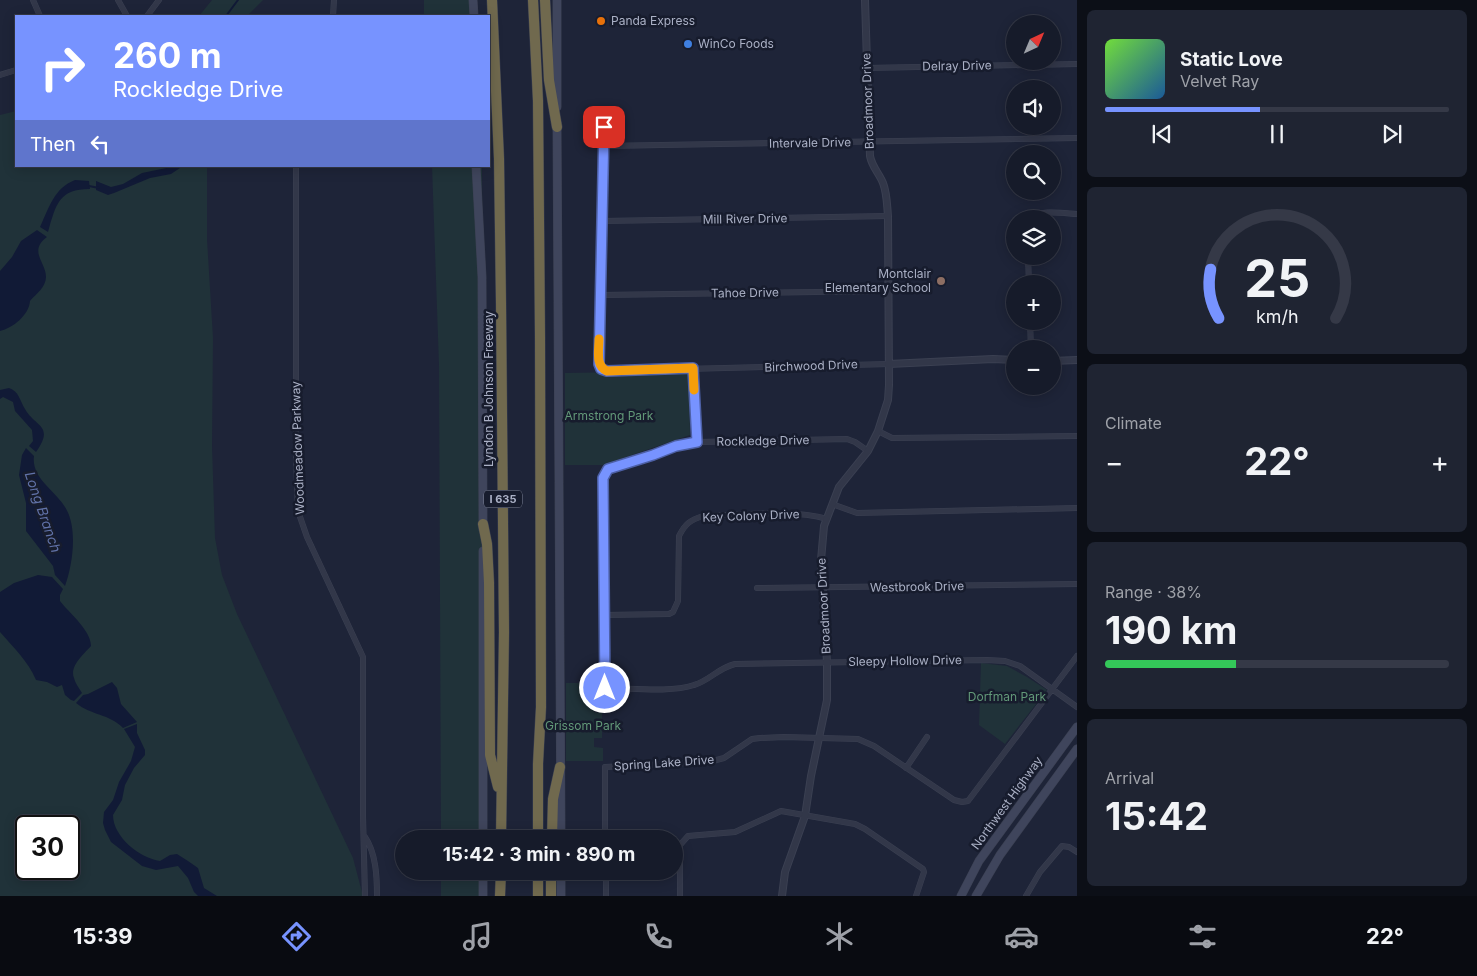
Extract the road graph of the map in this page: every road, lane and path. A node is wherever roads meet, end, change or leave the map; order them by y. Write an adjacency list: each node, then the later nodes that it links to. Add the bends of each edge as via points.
1 (33, 0): 11 (street)
2 (118, 0): 12 (street)
3 (159, 0): 13 (street)
4 (334, 0): 14 (street)
5 (472, 0): 15 (main road)
6 (492, 0): 61 (highway, Lyndon B Johnson Freeway / I 635, via 501,313)
7 (533, 0): 65 (highway, I 635, via 538,101 540,356)
8 (545, 0): 21 (highway, via 550,80)
9 (556, 0): 21 (main road)
10 (865, 0): 17 (street, Broadmoor Drive)
11 (40, 15)
12 (126, 15)
13 (148, 15)
14 (333, 15)
15 (474, 15)
16 (1077, 64): 17 (street, Delray Drive)
17 (867, 68): 23 (street, Broadmoor Drive)
18 (15, 70): 19 (street)
19 (0, 75)
20 (604, 109): 24 (street)
21 (557, 127): 59 (main road)
22 (1077, 138): 23 (street, Intervale Drive)
23 (869, 141): 24 (street, Intervale Drive); 29 (street, Broadmoor Drive, via 872,164 886,194)
24 (603, 146): 30 (street)
25 (296, 167): 69 (street, Woodmeadow Parkway, via 298,511 363,657)
26 (476, 167): 45 (main road, Lyndon B Johnson Freeway, via 482,277)
27 (1061, 214): 28 (street)
28 (1077, 214)
29 (888, 216): 30 (street, Mill River Drive); 31 (street, Broadmoor Drive)
30 (603, 221): 32 (street)
31 (889, 291): 32 (street, Tahoe Drive); 36 (street, Broadmoor Drive)
32 (600, 295): 37 (street, Birchwood Drive, via 601,369)
33 (1006, 360): 36 (street, Birchwood Drive)
34 (1077, 360): 35 (street)
35 (1061, 361)
36 (889, 364): 37 (street, Birchwood Drive); 38 (street, Broadmoor Drive, via 888,400)
37 (693, 368): 40 (street)
38 (878, 431): 39 (street, via 892,438); 41 (street, Broadmoor Drive)
39 (1077, 436)
40 (697, 442): 41 (street, Rockledge Drive, via 847,439); 49 (street, Rockledge Drive, via 608,469 603,478)
41 (868, 451): 42 (street, Broadmoor Drive, via 839,487)
42 (832, 504): 43 (street, via 857,513); 44 (street, Broadmoor Drive)
43 (1077, 508)
44 (827, 519): 48 (street, Broadmoor Drive, via 821,550); 49 (street, Key Colony Drive, via 793,514 703,516 690,520 679,536 678,601 673,612)
45 (483, 524): 61 (highway, via 489,583 490,755); 63 (main road, Lyndon B Johnson Freeway)
46 (1077, 584): 48 (street, Westbrook Drive)
47 (757, 588): 48 (street, Westbrook Drive)
48 (822, 588): 51 (street, Broadmoor Drive)
49 (606, 615): 52 (street, Rockledge Drive)
50 (1077, 656): 53 (street, Spring Lake Drive)
51 (827, 662): 52 (street, Sleepy Hollow Drive, via 735,664 724,667 696,685); 53 (street, Sleepy Hollow Drive, via 1005,662 1020,666); 57 (street, Broadmoor Drive, via 827,700)
52 (605, 688)
53 (1052, 689): 54 (street, Sleepy Hollow Drive); 60 (street, Spring Lake Drive, via 968,801 954,800)
54 (1077, 707)
55 (1077, 727): 88 (main road, Northwest Highway, via 983,856)
56 (926, 737): 60 (street)
57 (819, 738): 60 (street, Spring Lake Drive, via 864,741); 62 (street, Broadmoor Drive); 68 (street, Spring Lake Drive, via 752,739 724,758 709,762 604,767)
58 (1077, 748): 89 (main road, Northwest Highway, via 1000,855)
59 (560, 767): 66 (highway, via 553,799); 67 (main road)
60 (906, 768)
61 (502, 800): 64 (highway, Lyndon B Johnson Freeway / I 635)
62 (805, 816): 85 (street, via 781,811 735,832 688,836 680,845); 86 (street, Broadmoor Drive, via 785,872); 87 (street, via 855,824 920,866 924,872)
63 (483, 830)
64 (501, 830)
65 (538, 830)
66 (552, 830)
67 (561, 830)
68 (605, 830)
69 (365, 836): 77 (street, Woodmeadow Parkway); 78 (street, Woodmeadow Parkway, via 372,854)
70 (1077, 852): 90 (street, via 1062,846 1040,872)
71 (483, 880): 79 (main road)
72 (501, 880): 80 (highway)
73 (538, 880): 81 (highway)
74 (551, 880): 82 (highway)
75 (561, 880): 83 (main road)
76 (606, 880): 84 (street)
77 (366, 896)
78 (377, 896)
79 (483, 896)
80 (500, 896)
81 (538, 896)
82 (551, 896)
83 (561, 896)
84 (606, 896)
85 (680, 896)
86 (782, 896)
87 (916, 896)
88 (961, 896)
89 (976, 896)
90 (1026, 896)

